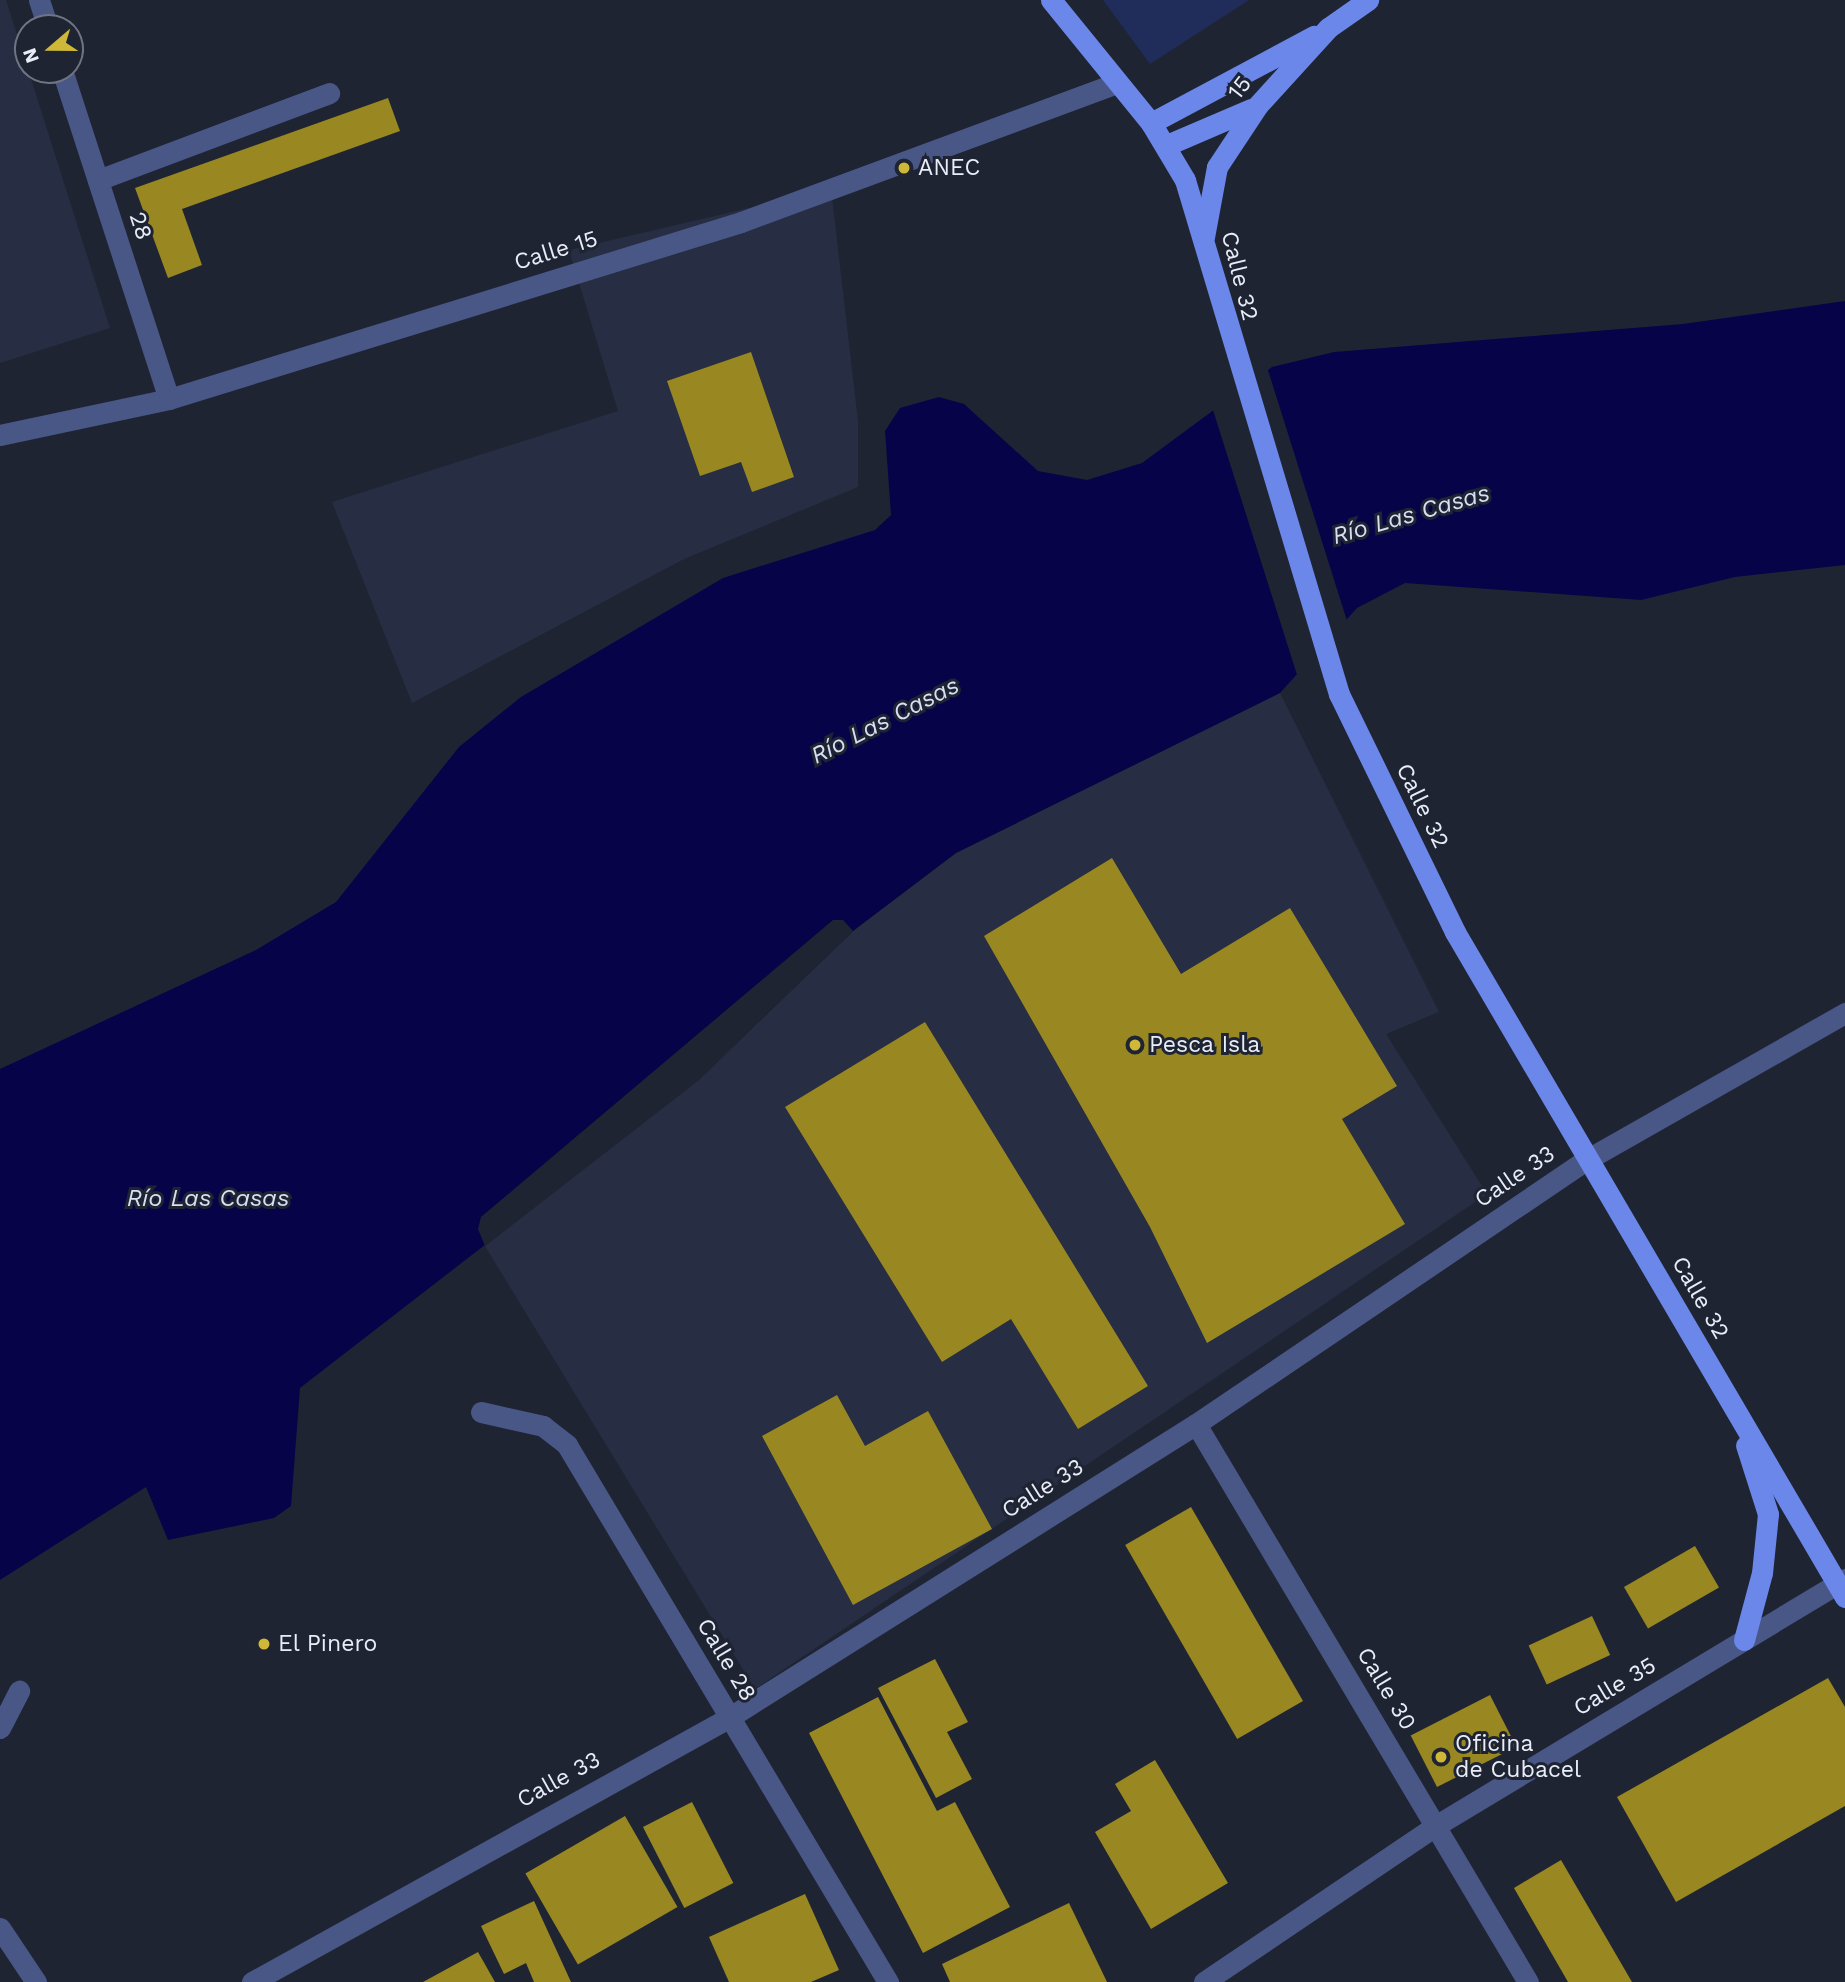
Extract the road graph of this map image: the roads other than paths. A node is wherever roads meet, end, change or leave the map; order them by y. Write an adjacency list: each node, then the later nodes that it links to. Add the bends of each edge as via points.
1 (1051, 0): 4 (main road, Calle 32)
2 (1368, 0): 3 (main road, 15)
3 (1328, 28): 7 (main road, 15); 8 (main road)
4 (1117, 83): 8 (main road, Calle 32); 12 (street, Calle 15, via 741,222)
5 (67, 84): 10 (street, 28)
6 (329, 93): 10 (street)
7 (1258, 105): 9 (main road, via 1220,127); 11 (main road, 15, via 1217,167)
8 (1151, 122): 9 (main road, Calle 32)
9 (1167, 145): 11 (main road, Calle 32)
10 (98, 180): 12 (street, 28)
11 (1203, 241): 15 (main road, Calle 32, via 1227,337 1339,694 1455,932)
12 (169, 398): 13 (street, Calle 15)
13 (0, 435)
14 (1845, 1013): 15 (street, Calle 33)
15 (1588, 1159): 16 (main road, Calle 32); 18 (street, Calle 33)
16 (1735, 1410): 19 (main road, Calle 32); 20 (main road, via 1768,1514 1762,1573)
17 (481, 1412): 22 (street, Calle 28, via 543,1426 567,1445)
18 (1196, 1424): 22 (street, Calle 33); 24 (street, Calle 30)
19 (1842, 1587): 20 (street, Calle 35)
20 (1744, 1640): 24 (street, Calle 35)
21 (19, 1691): 23 (street)
22 (730, 1717): 27 (street, Calle 33); 28 (street, Calle 28)
23 (0, 1728)
24 (1437, 1825): 29 (street, Calle 35); 30 (street, Calle 30)
25 (0, 1928): 26 (street)
26 (36, 1982)
27 (252, 1982)
28 (888, 1982)
29 (1204, 1982)
30 (1528, 1982)

